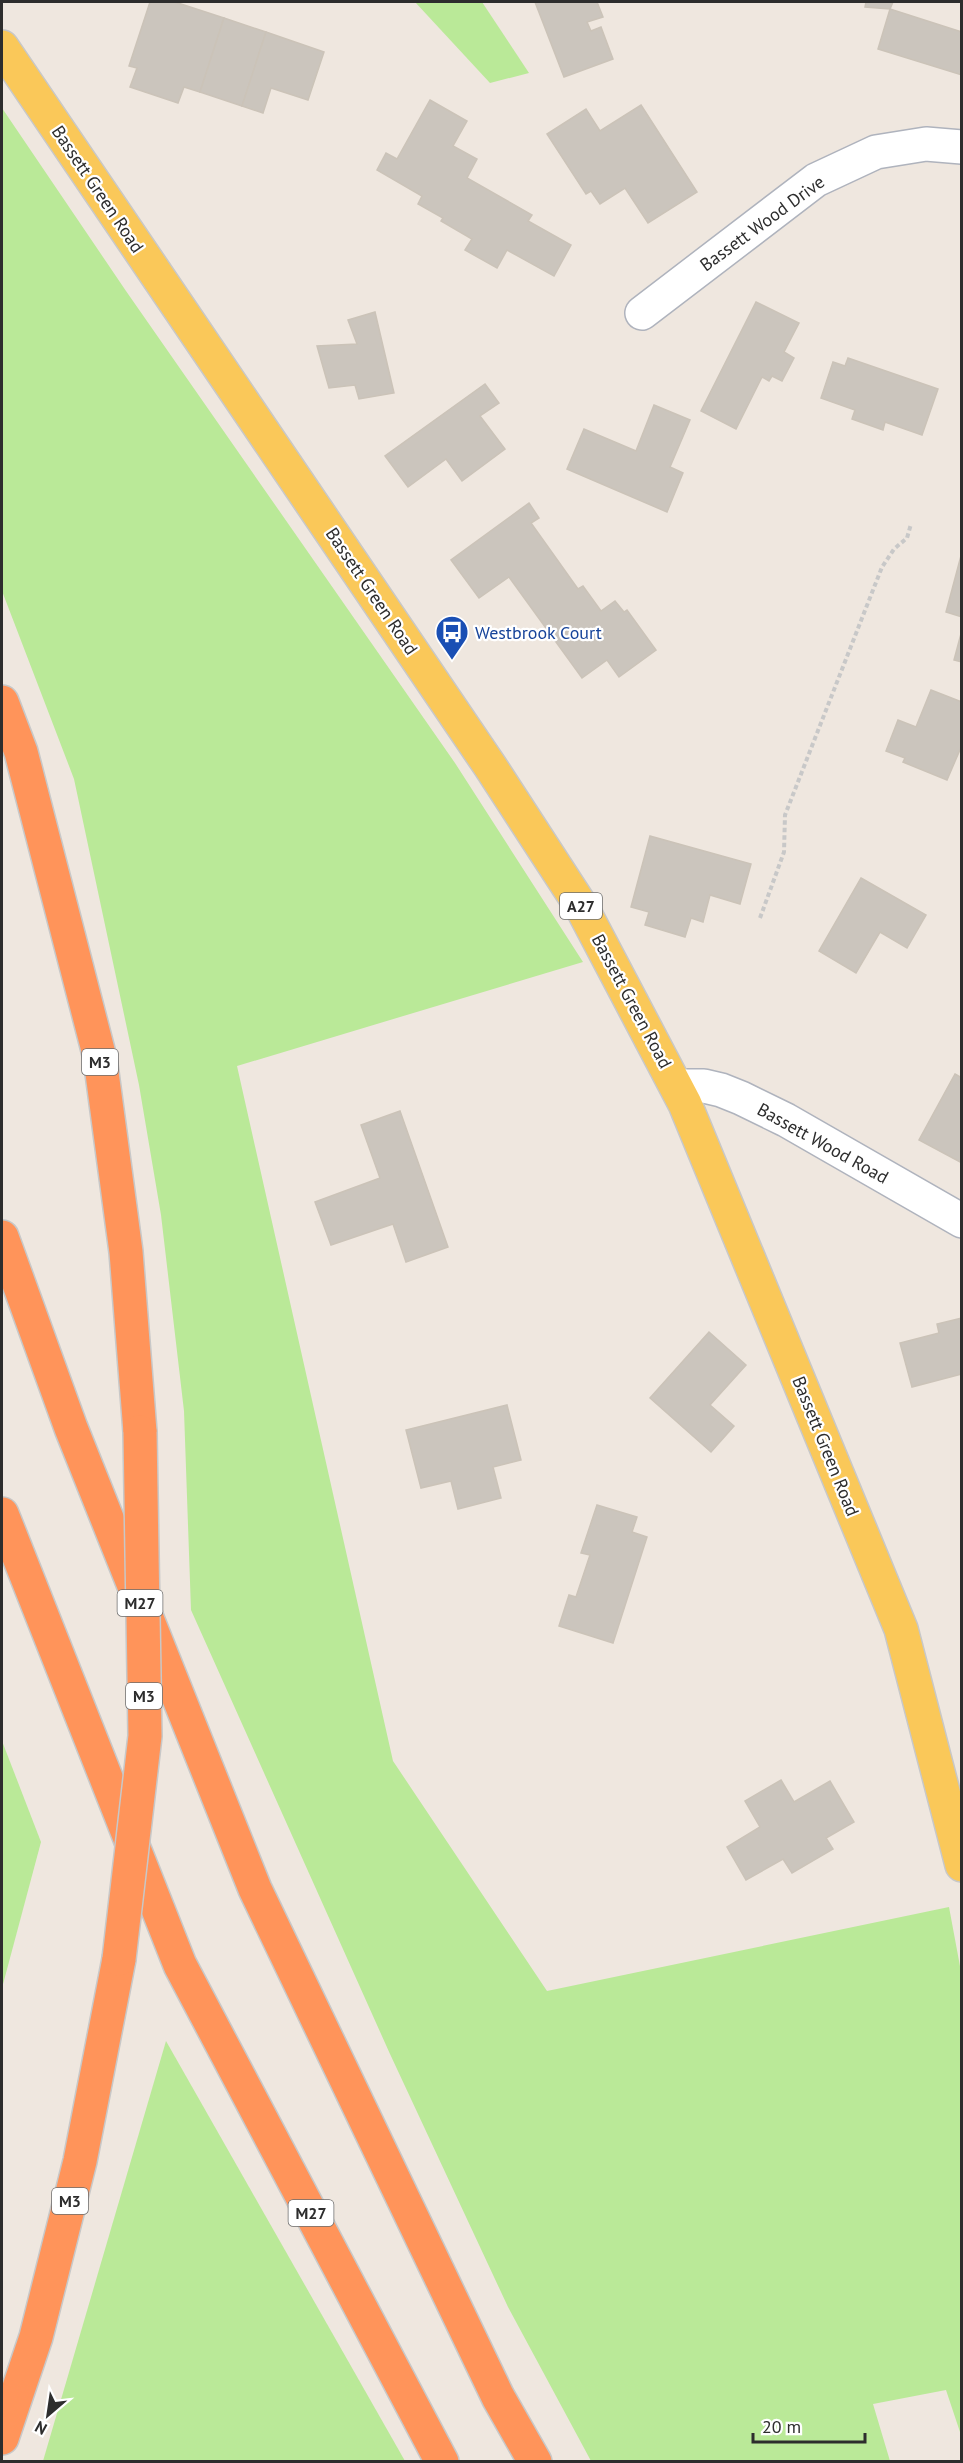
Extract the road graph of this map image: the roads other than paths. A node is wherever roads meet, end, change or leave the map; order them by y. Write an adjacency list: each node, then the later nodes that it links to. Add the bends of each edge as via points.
1 (2, 47): 5 (main road, Bassett Green Road / A27, via 490,766 581,906)
2 (962, 147): 3 (street, Bassett Wood Drive, via 926,144 876,152 816,180)
3 (642, 313)
4 (2, 702): 10 (highway, M3, bridge, via 21,753 100,1058 126,1252 140,1432 145,1736 119,1959 80,2161 36,2337)
5 (678, 1086): 6 (street, Bassett Wood Road, via 704,1086 741,1098); 9 (main road, Bassett Green Road / A27, via 901,1629)
6 (962, 1221)
7 (2, 1237): 12 (highway, M27, via 71,1428 255,1889 498,2397)
8 (2, 1514): 11 (highway, M27, via 180,1965)
9 (962, 1865)
10 (2, 2438)
11 (442, 2462)
12 (535, 2462)

